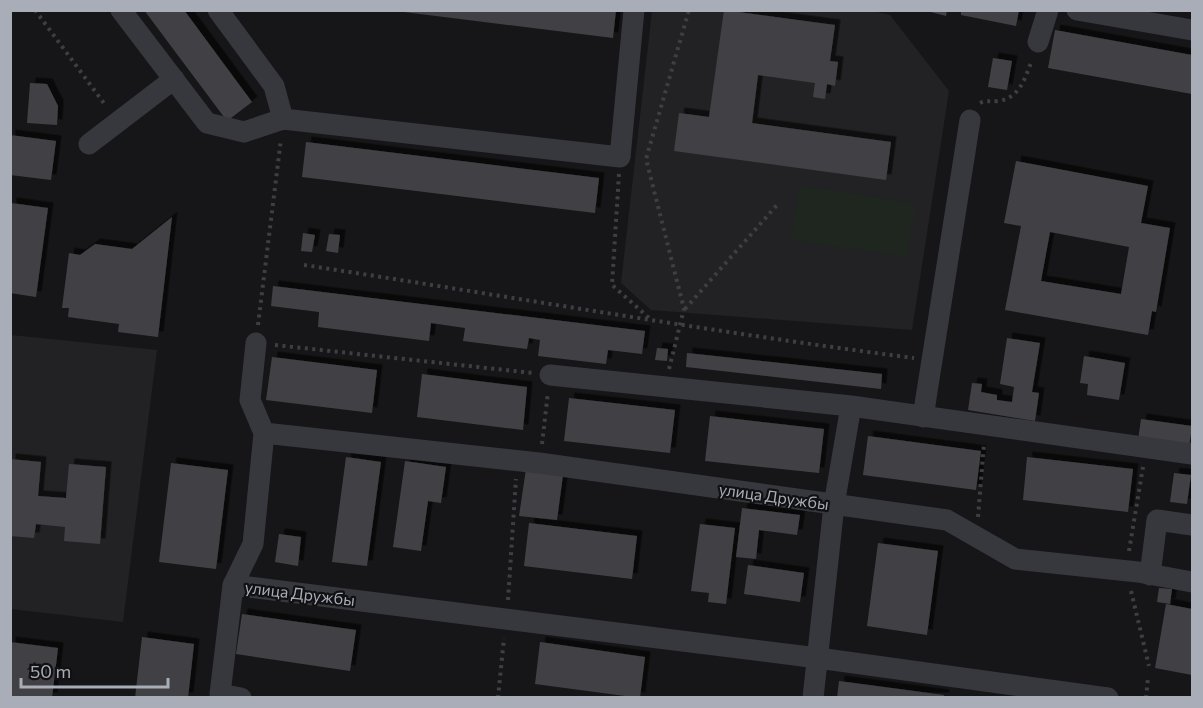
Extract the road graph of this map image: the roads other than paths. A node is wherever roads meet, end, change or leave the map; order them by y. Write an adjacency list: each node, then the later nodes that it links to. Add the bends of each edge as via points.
1 (121, 10): 8 (street)
2 (218, 10): 9 (street, via 274,86)
3 (634, 10): 9 (street, via 620,157)
4 (1048, 10): 7 (street)
5 (1077, 10): 6 (street)
6 (1192, 30)
7 (1038, 42)
8 (174, 79): 9 (street, via 207,123 244,132); 11 (street)
9 (283, 119)
10 (970, 120): 15 (street)
11 (89, 144)
12 (256, 343): 16 (street, via 250,400)
13 (550, 375): 14 (street)
14 (851, 406): 15 (street); 18 (street)
15 (923, 417): 17 (street)
16 (264, 433): 18 (street, улица Дружбы, via 518,460); 22 (street, улица Дружбы, via 253,544)
17 (1192, 454)
18 (834, 505): 20 (street, улица Дружбы, via 947,520 1015,559); 23 (street)
19 (1192, 525): 20 (street, via 1157,520)
20 (1150, 575): 21 (street, улица Дружбы)
21 (1192, 582)
22 (233, 585): 23 (street, улица Дружбы); 24 (street, via 220,694)
23 (818, 658): 25 (street); 26 (street, улица Дружбы)
24 (241, 698)
25 (813, 698)
26 (1108, 698)

